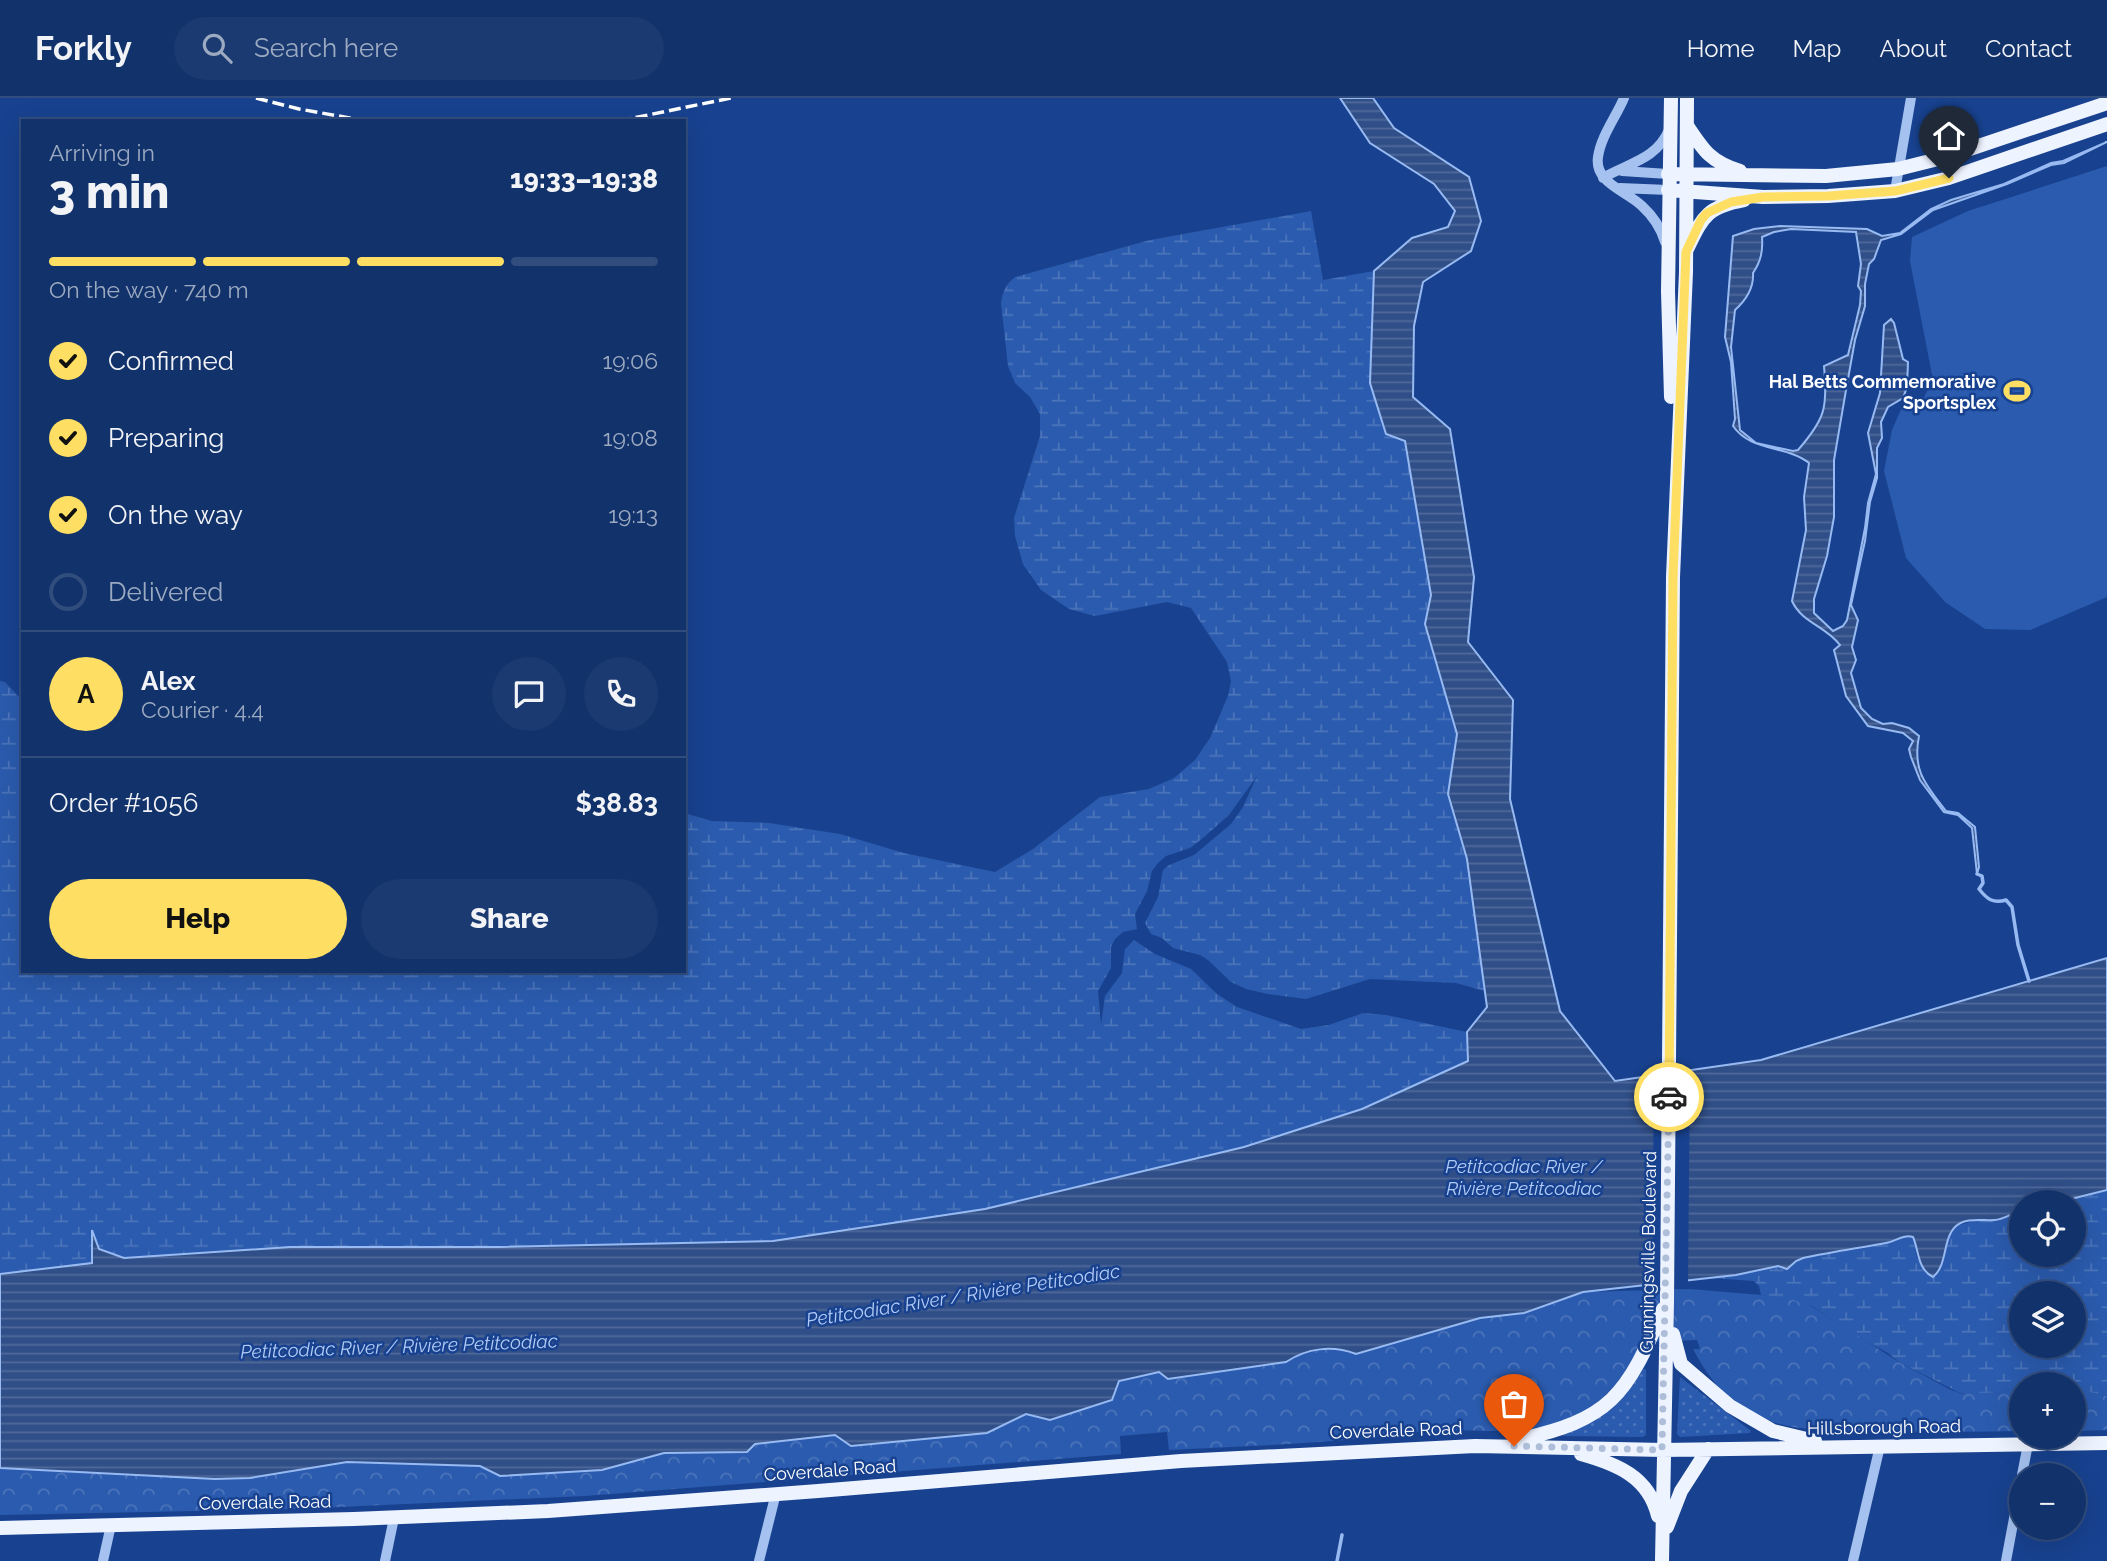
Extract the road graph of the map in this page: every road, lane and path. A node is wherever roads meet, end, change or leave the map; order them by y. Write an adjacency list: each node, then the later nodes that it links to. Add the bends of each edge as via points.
1 (1624, 98): 14 (street, via 1598,155 1597,167)
2 (1671, 98): 7 (main road)
3 (1687, 98): 8 (main road)
4 (1911, 98): 10 (street)
5 (2107, 103): 10 (main road)
6 (2107, 124): 18 (main road, via 1949,178)
7 (1671, 127): 9 (main road); 11 (street, via 1657,150)
8 (1688, 127): 12 (main road); 13 (main road, via 1709,156)
9 (1668, 169): 11 (street); 12 (main road); 16 (main road)
10 (1898, 169): 13 (main road, via 1826,176); 18 (street)
11 (1616, 170): 14 (street)
12 (1686, 170): 13 (main road); 17 (main road)
13 (1754, 175)
14 (1603, 178): 15 (street)
15 (1617, 188): 16 (street); 20 (street, via 1654,218)
16 (1668, 190): 17 (main road); 20 (main road)
17 (1685, 190): 19 (main road); 21 (main road)
18 (1895, 191): 19 (main road)
19 (1763, 197): 21 (main road, via 1731,202 1707,213)
20 (1668, 251): 22 (main road)
21 (1686, 252): 22 (main road)
22 (1675, 497): 23 (main road, Gunningsville Boulevard)
23 (1667, 1301): 24 (main road, Gunningsville Boulevard); 28 (main road, via 1632,1375 1591,1416 1561,1430)
24 (1671, 1349): 29 (main road, via 1686,1370 1747,1418 1786,1435); 33 (main road, Gunningsville Boulevard)
25 (2086, 1443): 26 (main road, Hillsborough Road)
26 (2107, 1443)
27 (2009, 1444): 30 (main road, Hillsborough Road)
28 (1491, 1446): 31 (main road, Coverdale Road); 34 (main road, Coverdale Road, via 1237,1457)
29 (1841, 1446): 30 (main road, Hillsborough Road); 32 (main road, Hillsborough Road)
30 (1881, 1446): 44 (street)
31 (1562, 1448): 33 (main road, Coverdale Road); 38 (main road, via 1608,1463 1647,1488)
32 (1708, 1449): 33 (main road, Hillsborough Road); 38 (main road, via 1681,1490)
33 (1662, 1450): 38 (main road, Gunningsville Boulevard)
34 (776, 1493): 35 (main road, Coverdale Road); 42 (street)
35 (394, 1518): 36 (main road, Coverdale Road); 41 (street)
36 (111, 1525): 37 (main road, Coverdale Road); 40 (street)
37 (0, 1528)
38 (1663, 1538): 43 (main road, Gunningsville Boulevard)
39 (2010, 1540): 45 (street)
40 (103, 1561)
41 (384, 1561)
42 (759, 1561)
43 (1662, 1561)
44 (1853, 1561)
45 (2006, 1561)

